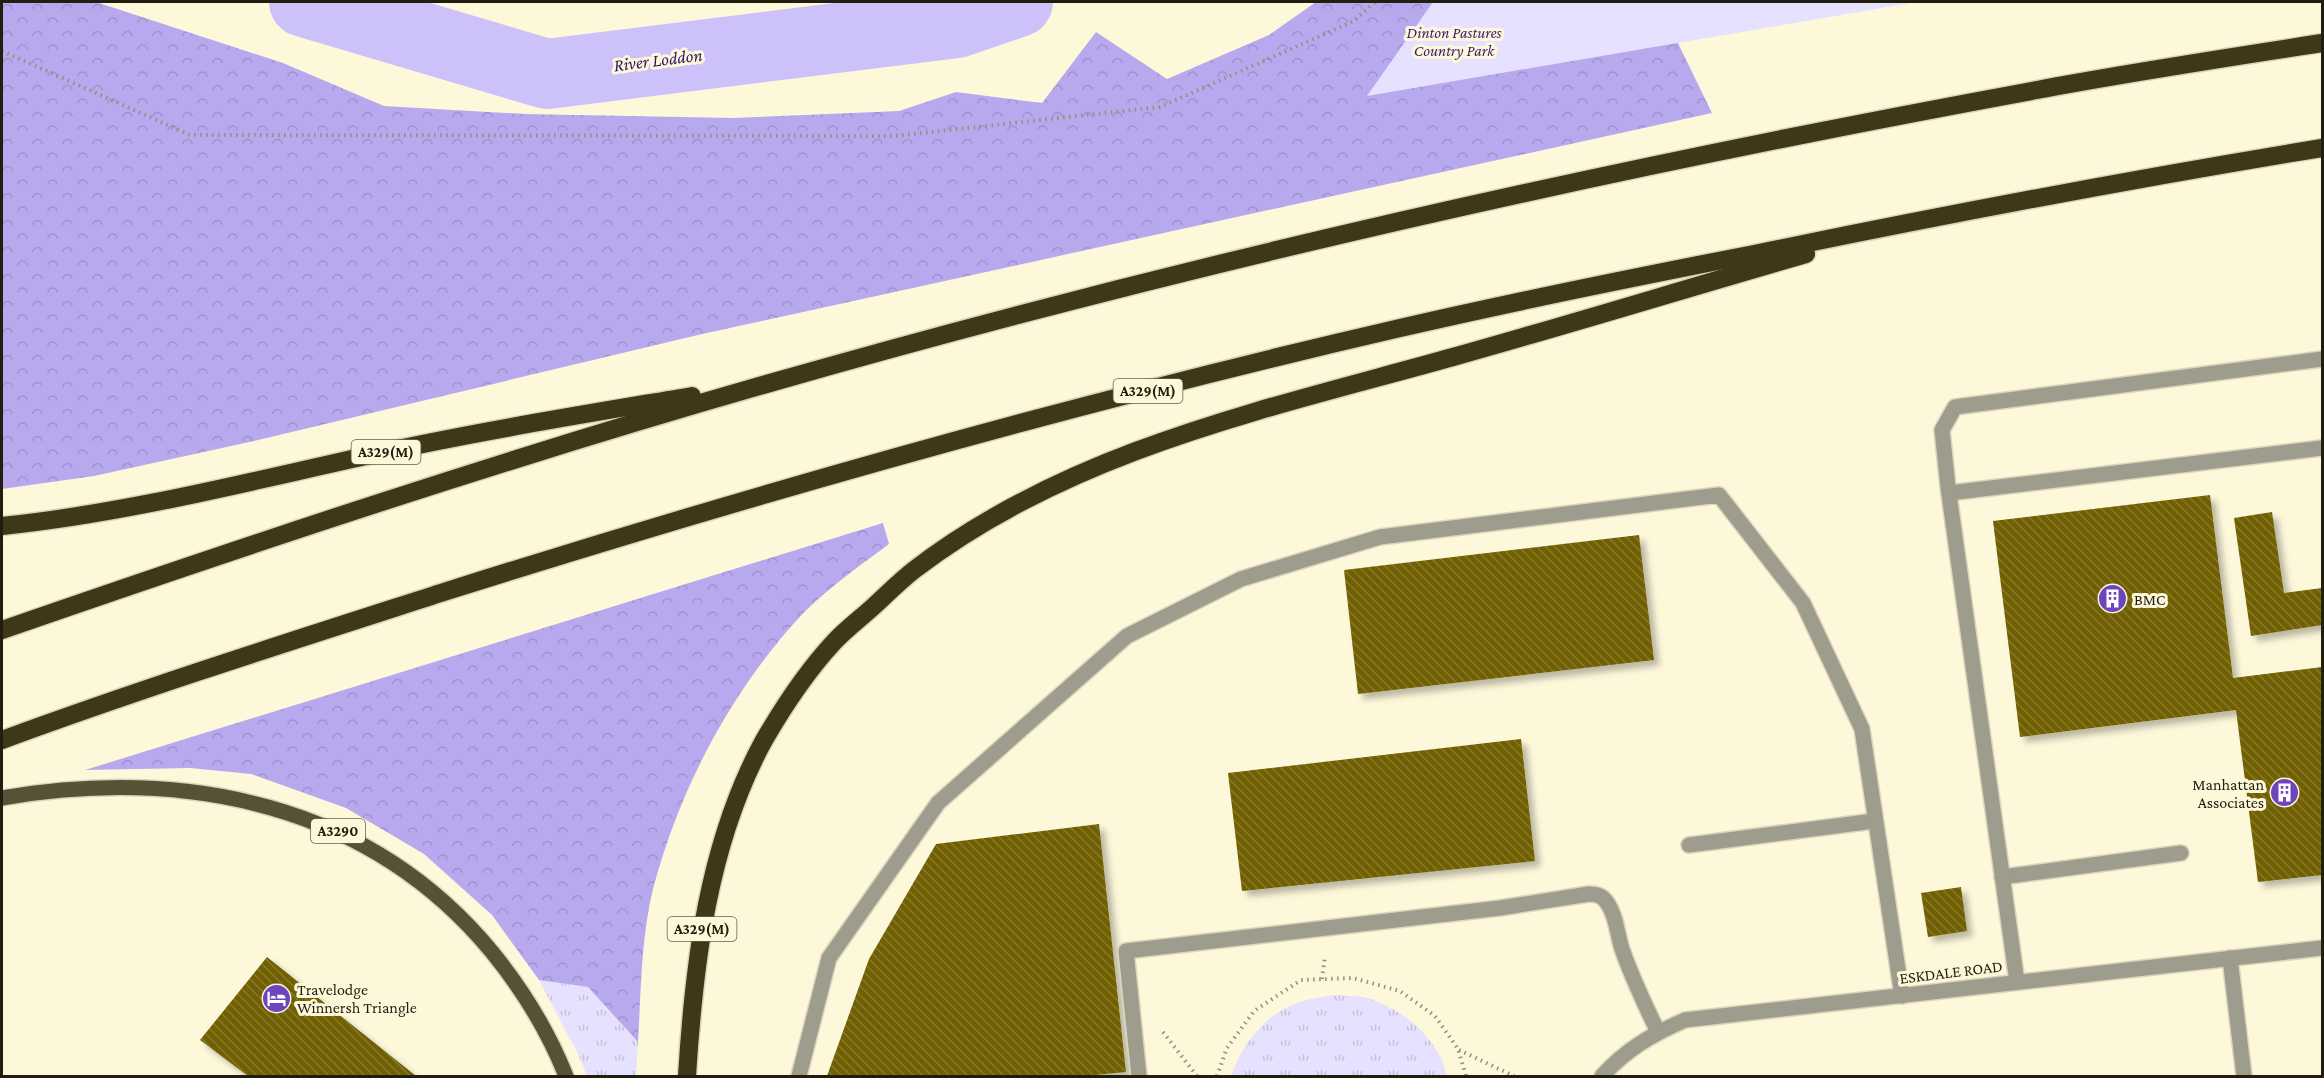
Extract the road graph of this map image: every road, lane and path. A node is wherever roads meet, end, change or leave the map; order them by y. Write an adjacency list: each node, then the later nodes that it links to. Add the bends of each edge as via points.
1 (1375, 2): 3 (path, via 1354,21 1160,107 894,136 190,135)
2 (2322, 43): 7 (highway, A329(M), via 2043,88 1610,175 1199,270)
3 (2, 51)
4 (2322, 148): 5 (highway, A329(M))
5 (1923, 219): 12 (highway, A329(M), via 1400,328 1066,411 550,559 222,663); 25 (highway, A329(M), via 1454,357 1258,410 1154,444 1068,478 975,529 913,571 834,642 790,698 742,787 706,907)
6 (2322, 358): 9 (street, via 1955,407 1942,429)
7 (771, 383): 10 (highway, A329(M), via 504,428 116,510); 11 (highway, A329(M), via 352,511)
8 (2322, 448): 9 (street)
9 (1949, 493): 17 (street)
10 (2, 526)
11 (2, 630)
12 (2, 740)
13 (2, 798): 24 (main road, A3290, via 92,789 180,791 269,807 338,831 407,871 466,923 529,1002)
14 (1874, 821): 15 (street); 21 (street); 26 (street, via 1862,729 1803,603 1719,495 1380,537 1241,579 1127,636 938,803 829,958)
15 (1689, 845)
16 (2181, 853): 17 (street)
17 (2002, 877): 20 (street)
18 (2322, 948): 19 (street, ESKDALE ROAD)
19 (2230, 958): 20 (street, ESKDALE ROAD); 32 (street)
20 (2017, 982): 21 (street, ESKDALE ROAD)
21 (1902, 996): 22 (street, ESKDALE ROAD, via 1685,1020)
22 (1658, 1032): 27 (street, via 1629,968 1609,906 1598,894 1589,894 1500,908 1126,951); 31 (street, ESKDALE ROAD, via 1626,1052)
23 (1458, 1049): 28 (path, via 1435,1016 1400,991 1353,978 1301,980 1254,1011 1227,1048); 29 (path); 30 (path)
24 (566, 1077)
25 (687, 1077)
26 (799, 1077)
27 (1139, 1077)
28 (1217, 1077)
29 (1466, 1077)
30 (1514, 1077)
31 (1602, 1077)
32 (2244, 1077)

